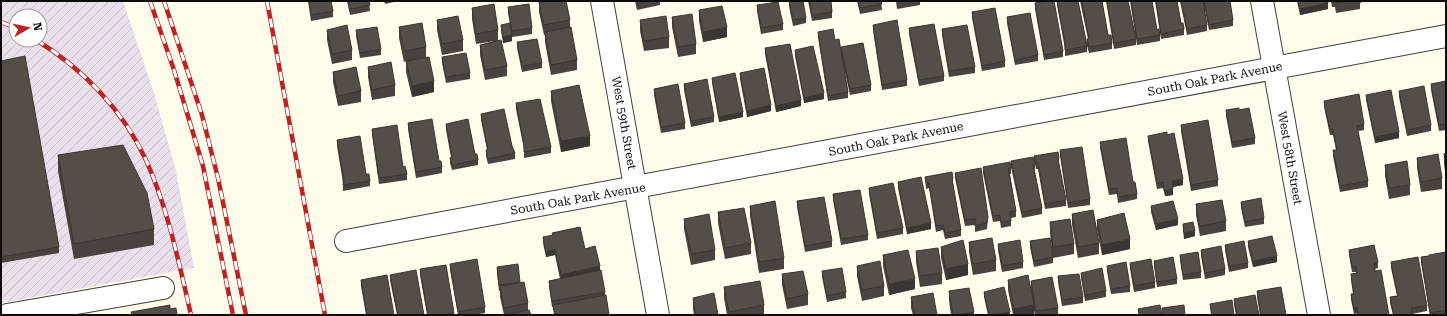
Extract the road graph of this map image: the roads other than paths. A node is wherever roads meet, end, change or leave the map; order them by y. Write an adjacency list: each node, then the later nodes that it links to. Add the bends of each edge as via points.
1 (602, 1): 5 (street, West 59th Street)
2 (1262, 1): 4 (street, West 58th Street)
3 (1446, 36): 4 (street, South Oak Park Avenue)
4 (1274, 68): 5 (street, South Oak Park Avenue); 10 (street, West 58th Street)
5 (636, 188): 6 (street, South Oak Park Avenue); 9 (street, West 59th Street)
6 (346, 241)
7 (163, 288): 8 (street)
8 (7, 315)
9 (658, 315)
10 (1319, 315)

